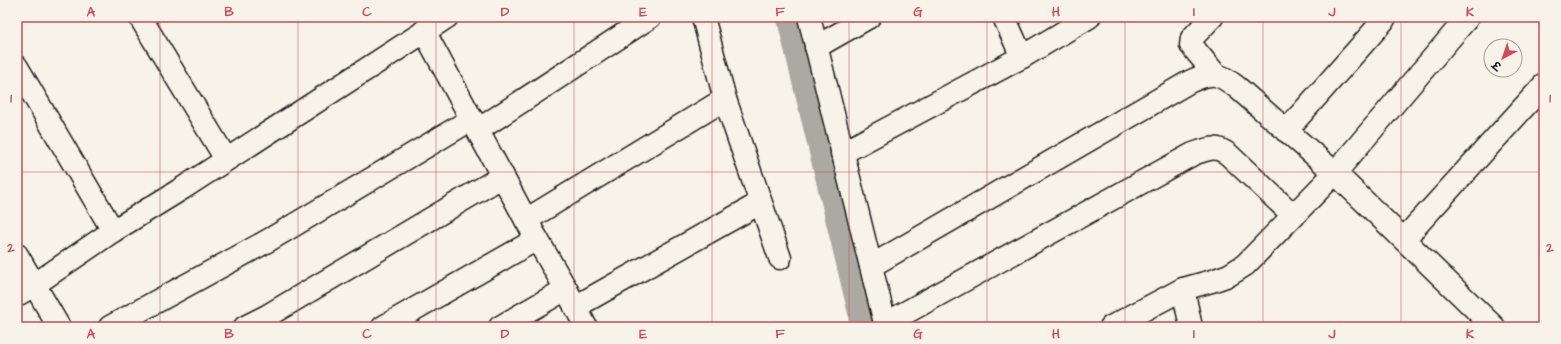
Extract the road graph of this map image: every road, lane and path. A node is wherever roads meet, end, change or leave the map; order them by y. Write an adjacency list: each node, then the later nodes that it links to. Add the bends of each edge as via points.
1 (140, 17): 22 (street)
2 (447, 17): 12 (street)
3 (650, 17): 19 (street)
4 (703, 17): 18 (street)
5 (809, 17): 13 (street)
6 (869, 17): 13 (street)
7 (1004, 17): 14 (street)
8 (1089, 17): 14 (street)
9 (1212, 17): 16 (street, via 1192,38 1191,45)
10 (1385, 17): 20 (street)
11 (1468, 17): 23 (street)
12 (424, 31): 19 (street); 22 (street)
13 (816, 47): 21 (street)
14 (1022, 57): 21 (street)
15 (17, 67): 28 (street)
16 (1215, 74): 20 (street, via 1239,89); 33 (street, via 1203,75 1189,82)
17 (1544, 85): 30 (street)
18 (725, 99): 25 (street); 27 (street)
19 (475, 125): 24 (street); 40 (street)
20 (1286, 131): 23 (street)
21 (842, 153): 33 (street)
22 (226, 159): 28 (street)
23 (1335, 173): 26 (street); 30 (street)
24 (503, 176): 27 (street); 37 (street)
25 (760, 203): 32 (street); 36 (street)
26 (1294, 216): 34 (street, via 1245,265 1229,275); 38 (street, via 1222,149 1214,148 1192,154)
27 (526, 220): 29 (street)
28 (113, 231): 35 (street)
29 (537, 239): 36 (street); 42 (street)
30 (1404, 239): 47 (street)
31 (17, 255): 35 (street)
32 (780, 258)
33 (871, 266): 38 (street)
34 (1183, 289): 45 (street); 46 (street)
35 (26, 290): 39 (street)
36 (571, 298): 43 (street); 44 (street)
37 (270, 322): 41 (street)
38 (885, 326)
39 (59, 327)
40 (110, 327)
41 (246, 327)
42 (383, 327)
43 (500, 327)
44 (586, 327)
45 (1111, 327)
46 (1191, 327)
47 (1494, 327)

